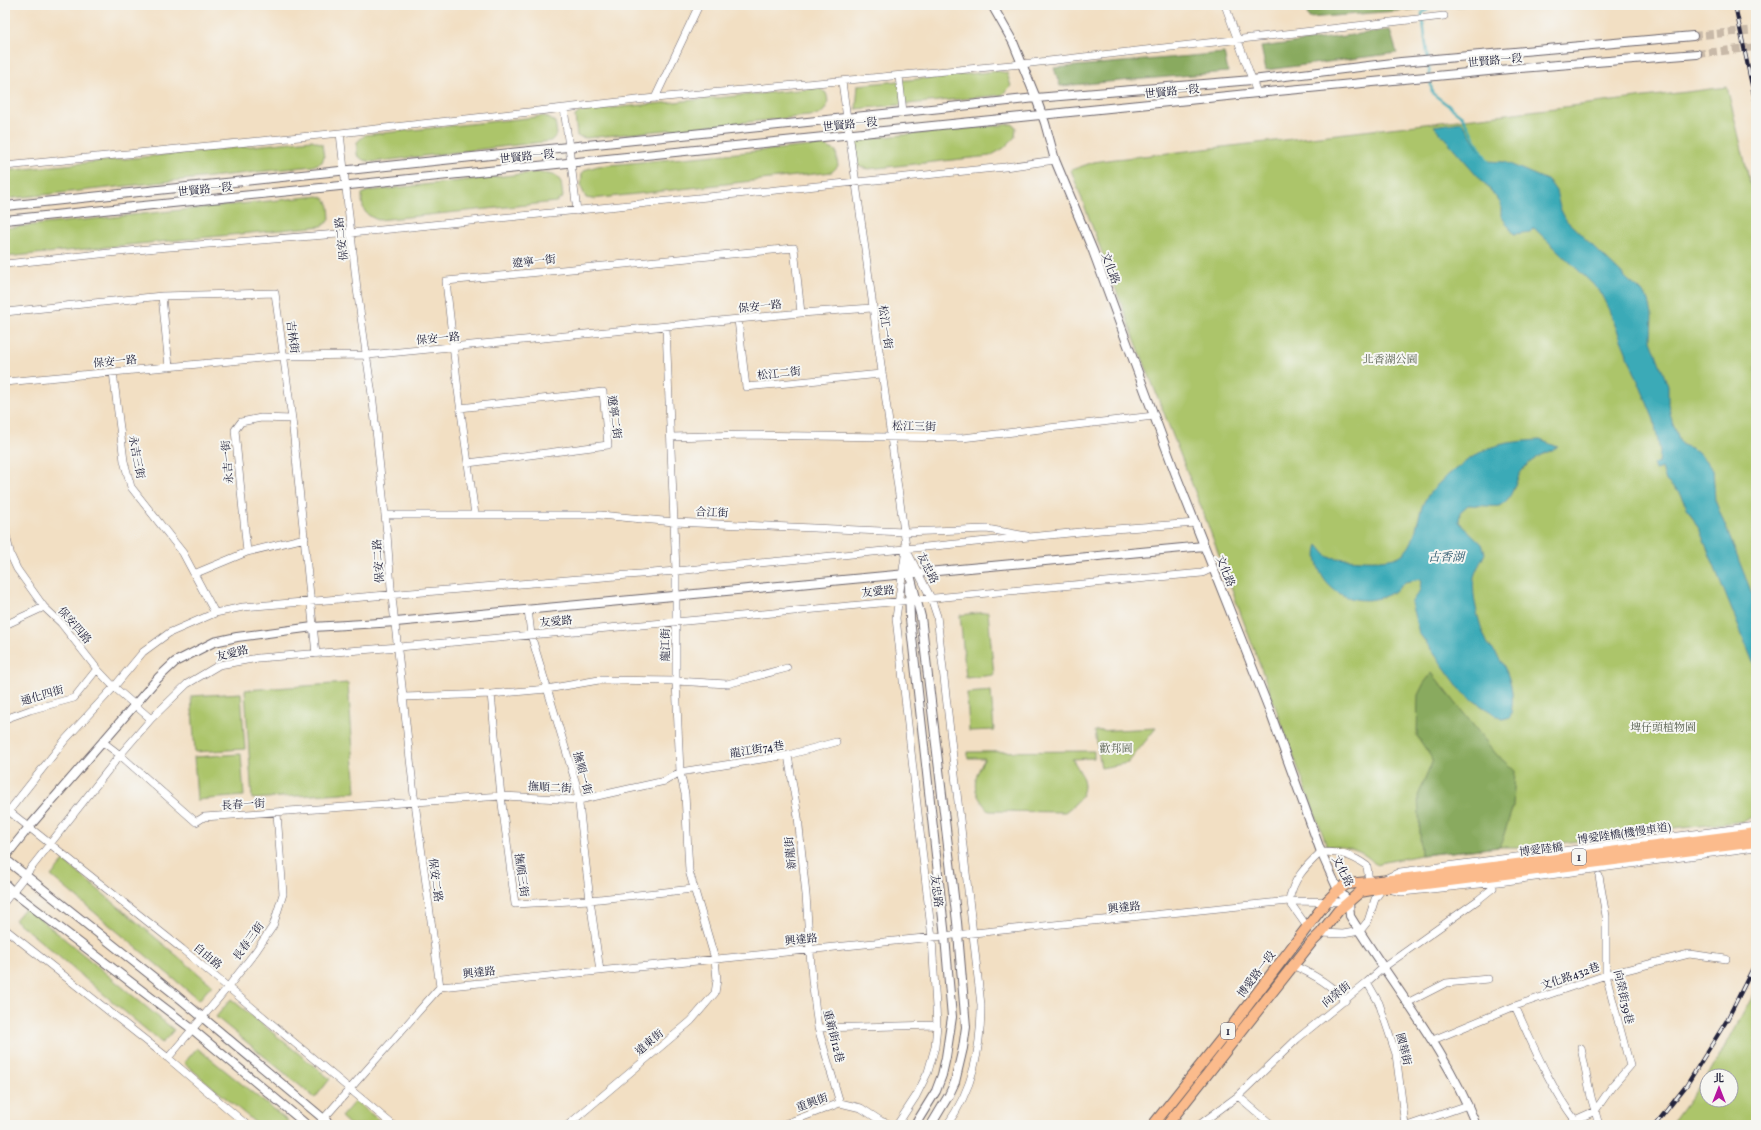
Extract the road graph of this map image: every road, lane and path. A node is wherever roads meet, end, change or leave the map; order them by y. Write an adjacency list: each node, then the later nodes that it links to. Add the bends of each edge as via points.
1 (699, 5): 13 (street)
2 (992, 5): 8 (street, 文化路)
3 (1225, 5): 6 (street)
4 (1444, 16): 6 (street)
5 (1693, 36): 10 (street, 世賢路一段, via 1401,62)
6 (1237, 40): 8 (street); 10 (street)
7 (1697, 54): 12 (street, 世賢路一段)
8 (1022, 64): 9 (street); 14 (street, 文化路)
9 (899, 76): 11 (street); 16 (street)
10 (1252, 80): 12 (street); 14 (street, 世賢路一段)
11 (842, 82): 13 (street); 18 (street, 松江一街)
12 (1257, 93): 17 (street, 世賢路一段)
13 (656, 98): 15 (street)
14 (1036, 98): 16 (street, 世賢路一段); 17 (street, 文化路)
15 (564, 108): 19 (street); 21 (street)
16 (904, 112): 18 (street, 世賢路一段)
17 (1042, 115): 20 (street, 世賢路一段); 22 (street, 文化路)
18 (847, 118): 20 (street, 松江一街); 21 (street, 世賢路一段)
19 (340, 133): 24 (street); 25 (street, 保安二路)
20 (849, 135): 23 (street, 世賢路一段); 26 (street, 松江一街)
21 (569, 147): 23 (street); 25 (street, 世賢路一段)
22 (1055, 160): 26 (street); 47 (street, 文化路, via 1093,251)
23 (570, 163): 27 (street, 世賢路一段); 29 (street)
24 (5, 166)
25 (344, 171): 27 (street, 保安二路); 28 (street, 世賢路一段)
26 (855, 182): 29 (street); 34 (street, 松江一街)
27 (346, 186): 30 (street, 世賢路一段); 31 (street, 保安二路)
28 (5, 206)
29 (577, 210): 31 (street)
30 (5, 220)
31 (351, 233): 32 (street, via 157,248); 40 (street, 保安二路)
32 (5, 264)
33 (162, 296): 35 (street, 吉林街); 41 (street, 吉林街, via 275,293); 42 (street)
34 (872, 308): 36 (street, 保安一路); 44 (street, 松江一街)
35 (5, 312)
36 (801, 313): 37 (street, 保安一路); 39 (street, 遼寧一街, via 794,248 584,267 446,281)
37 (738, 320): 38 (street, 保安一路); 44 (street, 松江二街, via 746,388)
38 (666, 327): 39 (street, 保安一路); 49 (street, 龍江街)
39 (453, 348): 40 (street, 保安一路); 46 (street, 遼寧一街)
40 (368, 355): 41 (street, 保安一路); 52 (street, 保安二路)
41 (284, 356): 42 (street, 保安一路); 48 (street, 吉林街)
42 (169, 367): 43 (street, 保安一路)
43 (113, 372): 45 (street, 保安一路); 65 (street, 永吉三街, via 124,461 131,487 183,553)
44 (881, 374): 50 (street, 松江一街)
45 (5, 382)
46 (460, 408): 51 (street, 遼寧一街); 51 (street, 遼寧二街, via 603,392 608,445)
47 (1154, 416): 50 (street, 松江三街, via 962,438); 55 (street, 文化路)
48 (292, 418): 59 (street, 吉林街); 62 (street, 永吉一街, via 261,418 241,422 235,430)
49 (671, 437): 50 (street, 松江三街); 54 (street, 龍江街)
50 (890, 437): 57 (street, 松江一街)
51 (468, 463): 53 (street, 遼寧一街)
52 (385, 515): 53 (street, 合江街); 69 (street, 保安二路)
53 (475, 515): 54 (street, 合江街, via 600,515)
54 (674, 522): 57 (street, 合江街); 64 (street, 龍江街)
55 (1196, 523): 58 (street); 60 (street, 文化路)
56 (5, 531): 75 (street, 保安四路, via 11,556)
57 (904, 532): 58 (street, 合江街, via 987,529); 61 (street, 松江一街)
58 (1036, 537): 61 (street)
59 (305, 538): 62 (street); 74 (street, 吉林街)
60 (1204, 546): 63 (street, 文化路); 66 (street, 友愛路)
61 (906, 549): 64 (street); 66 (street, 友忠路); 67 (street, 松江一街); 68 (street, 友忠路)
62 (247, 552): 65 (street)
63 (1213, 568): 71 (street, 友愛路, via 1202,573); 111 (street, 文化路, via 1269,709)
64 (676, 571): 69 (street); 70 (street, 龍江街)
65 (194, 574): 77 (street, 永吉三街)
66 (919, 574): 67 (street, 友愛路); 71 (street, 友忠路)
67 (910, 575): 68 (street, 友愛路); 72 (street, 友忠路)
68 (901, 576): 70 (street, 友愛路); 73 (street, 友忠路)
69 (392, 594): 74 (street); 79 (street, 保安二路)
70 (675, 596): 76 (street, 友愛路); 78 (street, 龍江街)
71 (931, 598): 72 (street, 友愛路); 131 (street, 友忠路, via 937,616)
72 (913, 599): 73 (street, 友愛路); 133 (street, 友忠路, via 921,617); 134 (street, 友忠路)
73 (898, 600): 78 (street, 友愛路); 135 (street, 友忠路, via 896,618)
74 (311, 602): 77 (street, via 243,607); 81 (street, 吉林街)
75 (44, 607): 80 (street); 86 (street, 保安四路, via 61,623)
76 (528, 609): 79 (street, 友愛路); 82 (street, 撫順一街)
77 (215, 613): 88 (street, via 168,634 143,652)
78 (676, 621): 82 (street, 友愛路); 87 (street, 龍江街)
79 (396, 622): 81 (street, 友愛路); 83 (street, 保安二路)
80 (5, 625)
81 (313, 627): 84 (street, 吉林街); 92 (street, 友愛路, via 214,642 175,662)
82 (532, 635): 83 (street, 友愛路); 89 (street, 撫順一街)
83 (399, 647): 84 (street, 友愛路); 91 (street, 保安二路)
84 (316, 654): 94 (street, 友愛路, via 258,658 219,665 187,684)
85 (787, 668): 87 (street, via 727,684)
86 (97, 669): 88 (street, 保安四路); 93 (street, 通化四街, via 74,698)
87 (676, 681): 89 (street, via 599,680); 99 (street, 龍江街)
88 (114, 687): 92 (street, 保安四路); 103 (street, via 65,740)
89 (547, 688): 90 (street); 101 (street, 撫順一街)
90 (491, 694): 91 (street); 100 (street, 撫順三街)
91 (404, 697): 102 (street, 保安二路)
92 (134, 705): 94 (street, 保安四路); 95 (street, 友愛路)
93 (5, 719)
94 (151, 719): 97 (street, 友愛路)
95 (103, 742): 97 (street, 長春一街); 106 (street, 友愛路)
96 (836, 742): 98 (street, 龍江街74巷)
97 (120, 755): 104 (street, 長春一街, via 196,822 204,817); 109 (street, 友愛路)
98 (788, 755): 99 (street, 龍江街74巷); 136 (street, 新龍街, via 798,817)
99 (680, 772): 101 (street, 撫順二街, via 665,781); 120 (street, 龍江街, via 685,794 689,871)
100 (501, 796): 101 (street, 撫順二街); 102 (street, 撫順二街); 123 (street, 撫順三街, via 515,904)
101 (579, 800): 123 (street, 撫順一街)
102 (415, 803): 104 (street, 長春一街); 146 (street, 保安二路)
103 (6, 812): 106 (street, 自由路)
104 (277, 813): 145 (street, 長春三街, via 283,894 273,926)
105 (1756, 826): 116 (street, 博愛陸橋(機慢車道))
106 (29, 827): 109 (street, 自由路); 112 (street, 友愛路)
107 (1756, 833): 116 (main road, 博愛陸橋 / 1)
108 (1756, 842): 116 (main road, 博愛陸橋 / 1)
109 (49, 844): 113 (street, 友愛路); 145 (street, 自由路)
110 (1756, 847): 116 (street, via 1575,873)
111 (1321, 852): 115 (street, via 1335,852 1355,857 1367,866); 121 (street, 文化路); 125 (street, via 1300,874)
112 (5, 858): 113 (street)
113 (25, 876): 122 (street, 友愛路); 150 (street)
114 (1599, 876): 142 (street, 向榮街39巷, via 1606,916)
115 (1369, 882): 118 (main road, 博愛路一段 / 1); 121 (main road, 博愛路一段 / 1, via 1347,884)
116 (1401, 883): 118 (main road, 博愛路一段 / 1)
117 (5, 884): 122 (street)
118 (1382, 885): 127 (main road, 博愛路一段 / 1, via 1360,892); 130 (street, via 1368,921)
119 (1493, 888): 140 (street, 向榮街)
120 (693, 889): 123 (street, 撫順三街); 137 (street, 龍江街)
121 (1338, 890): 126 (main road, 博愛路一段 / 1); 127 (street, 文化路)
122 (13, 892): 124 (street, 友愛路); 153 (street)
123 (590, 900): 141 (street, 撫順一街)
124 (5, 901)
125 (1289, 901): 126 (street, 興達路); 128 (street); 131 (street, 興達路)
126 (1327, 901): 127 (street, 興達路); 128 (main road, 博愛路一段 / 1)
127 (1349, 902): 130 (street, 文化路, via 1350,916); 132 (main road, 博愛路一段 / 1, via 1338,911)
128 (1308, 928): 175 (main road, 博愛路一段 / 1)
129 (5, 929): 156 (street)
130 (1360, 931): 132 (street, via 1343,934); 140 (street, 文化路)
131 (972, 933): 133 (street, 興達路); 174 (street, 友忠路, via 981,1005 979,1045 970,1084)
132 (1321, 933): 139 (main road, 博愛路一段 / 1)
133 (958, 935): 134 (street, 興達路); 173 (street, 友忠路, via 966,1027 955,1082)
134 (945, 937): 135 (street, 興達路); 172 (street, 友忠路, via 952,1017 946,1057 936,1091)
135 (932, 938): 136 (street, 興達路); 151 (street, 友忠路)
136 (809, 949): 137 (street, 興達路); 152 (street, 重新街12巷)
137 (715, 959): 141 (street, 興達路); 168 (street, 遠東街, via 715,993 691,1021)
138 (1726, 959): 142 (street, 文化路432巷, via 1689,954)
139 (1292, 965): 147 (street, via 1337,992); 176 (main road, 博愛路一段 / 1)
140 (1384, 966): 144 (street, 向榮街); 148 (street, 文化路)
141 (600, 971): 146 (street, 興達路)
142 (1606, 975): 149 (street, 文化路432巷); 161 (street, 向榮街39巷, via 1630,1066 1610,1088)
143 (1488, 978): 148 (street, via 1446,983)
144 (1367, 982): 147 (street, 向榮街); 179 (street, 國華街, via 1379,1003 1396,1054)
145 (228, 987): 150 (street, 長春三街); 157 (street, 自由路)
146 (440, 987): 157 (street)
147 (1345, 1001): 158 (street, 向榮街, via 1297,1039)
148 (1407, 1002): 154 (street, 文化路)
149 (1515, 1006): 154 (street, 文化路432巷); 161 (street, via 1547,1074 1575,1120)
150 (202, 1017): 153 (street, 長春三街); 162 (street)
151 (936, 1025): 152 (street); 171 (street, 友忠路, via 935,1046 928,1072)
152 (818, 1028): 159 (street, 重新街12巷)
153 (192, 1029): 156 (street, 長春三街); 164 (street)
154 (1432, 1040): 160 (street, 文化路)
155 (1581, 1048): 161 (street)
156 (168, 1058): 163 (street)
157 (349, 1089): 162 (street); 167 (street, 自由路)
158 (1238, 1096): 177 (street, 向榮街); 178 (street)
159 (840, 1103): 169 (street, 重興街); 170 (street, 重興街, via 861,1108)
160 (1468, 1105): 180 (street); 181 (street, 文化路)
161 (1595, 1111): 182 (street)
162 (323, 1118): 165 (street); 166 (street)
163 (248, 1125)
164 (307, 1125)
165 (318, 1125)
166 (331, 1125)
167 (393, 1125)
168 (568, 1125)
169 (782, 1125)
170 (892, 1125)
171 (898, 1125)
172 (915, 1125)
173 (931, 1125)
174 (947, 1125)
175 (1153, 1125)
176 (1168, 1125)
177 (1199, 1125)
178 (1272, 1125)
179 (1405, 1125)
180 (1410, 1125)
181 (1476, 1125)
182 (1599, 1125)

